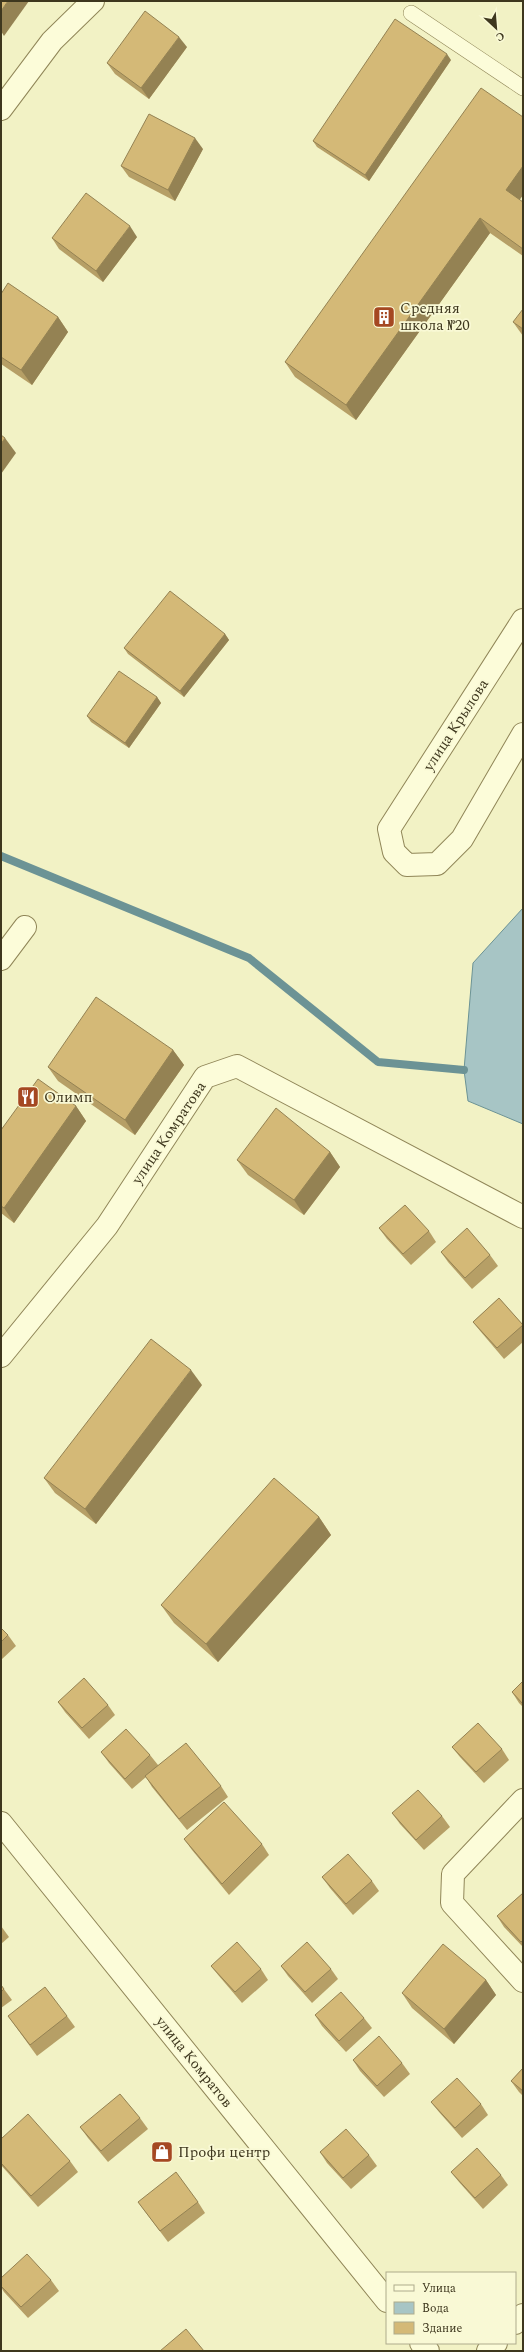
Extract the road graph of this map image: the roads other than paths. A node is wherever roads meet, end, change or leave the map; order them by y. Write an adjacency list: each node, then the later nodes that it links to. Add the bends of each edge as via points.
1 (93, 1): 4 (street, via 52,41)
2 (411, 13): 3 (lane)
3 (523, 88)
4 (1, 109)
5 (523, 620): 6 (street, улица Крылова, via 389,829 394,852 407,865 437,864 462,839)
6 (523, 734)
7 (25, 926): 8 (street)
8 (1, 959)
9 (523, 1217): 10 (street, улица Комратова, via 236,1066 204,1078 107,1226)
10 (1, 1356)
11 (523, 1800): 13 (street, via 453,1874 452,1903)
12 (1, 1823): 14 (street, улица Комратов)
13 (523, 1981)
14 (386, 2300)

